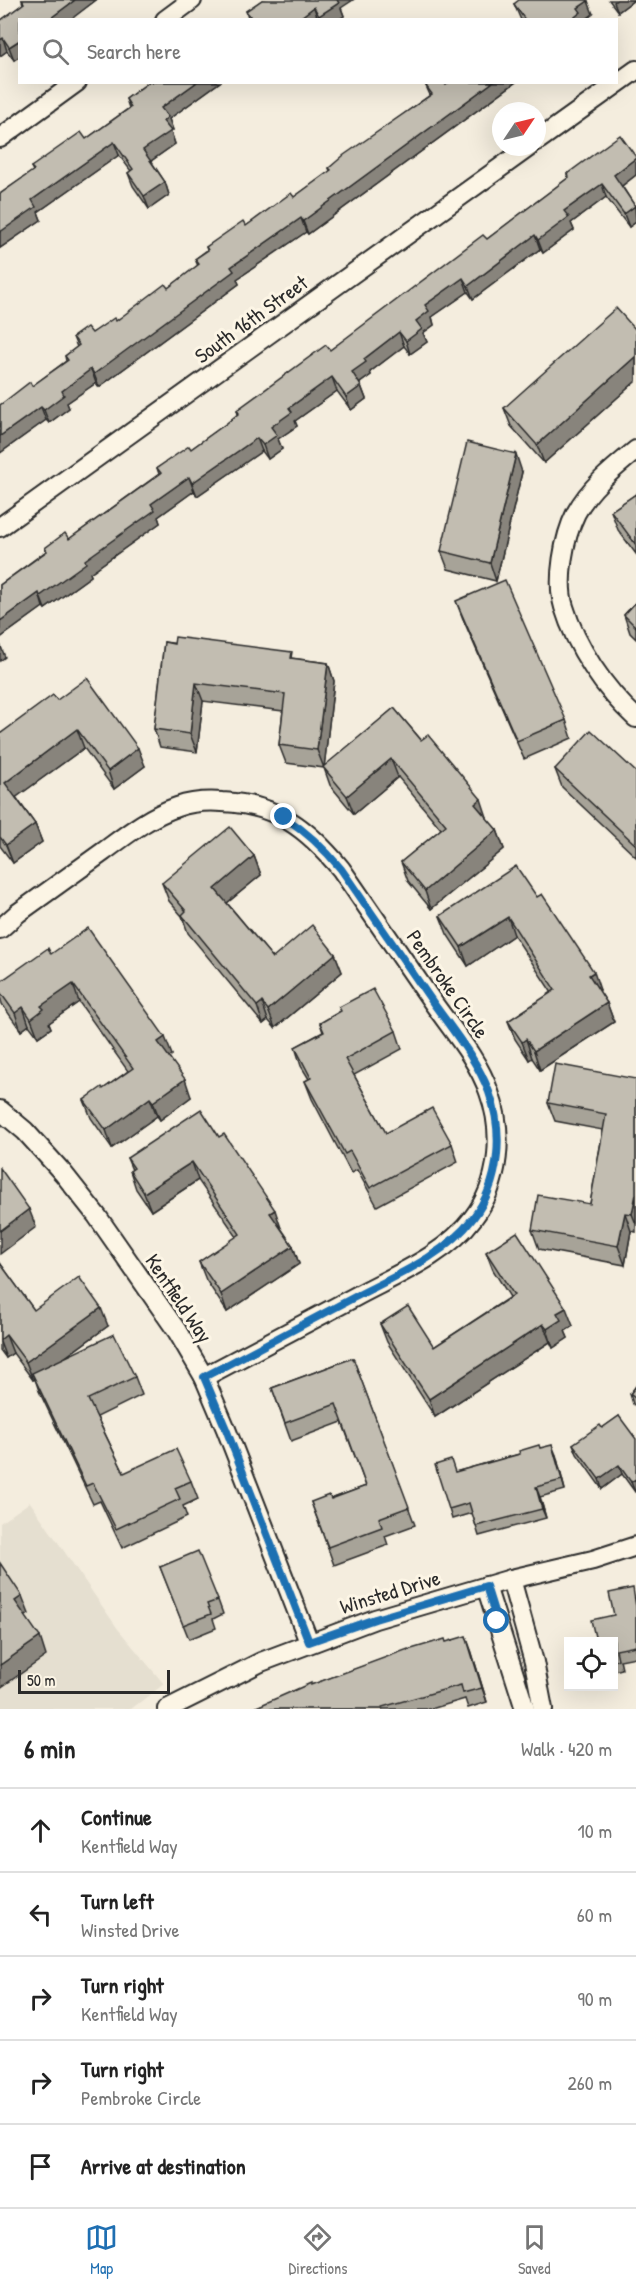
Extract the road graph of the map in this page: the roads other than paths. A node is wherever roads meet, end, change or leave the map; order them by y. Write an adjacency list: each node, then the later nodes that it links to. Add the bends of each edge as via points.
1 (192, 0): 2 (street)
2 (168, 18)
3 (636, 70): 4 (street)
4 (618, 83)
5 (74, 84): 8 (street)
6 (616, 84): 7 (street)
7 (546, 135)
8 (0, 138)
9 (517, 156): 11 (street, South 16th Street)
10 (636, 450): 12 (street, via 604,476 577,512 561,565 563,605 577,640 600,676)
11 (0, 528)
12 (636, 718)
13 (0, 929): 15 (street, Pembroke Circle, via 142,824 178,807 211,801 264,808 303,829 341,869 471,1057 489,1092 498,1125 498,1151 485,1198 474,1218 457,1236 407,1269)
14 (0, 1110): 15 (street, Kentfield Way, via 33,1140 90,1207 177,1331)
15 (204, 1377): 19 (street, Kentfield Way)
16 (636, 1546): 17 (street, Winsted Drive)
17 (511, 1579): 18 (street, Winsted Drive); 22 (street)
18 (486, 1586): 19 (street, Winsted Drive); 21 (street)
19 (309, 1642): 20 (street, Winsted Drive)
20 (167, 1709)
21 (525, 1709)
22 (543, 1709)

